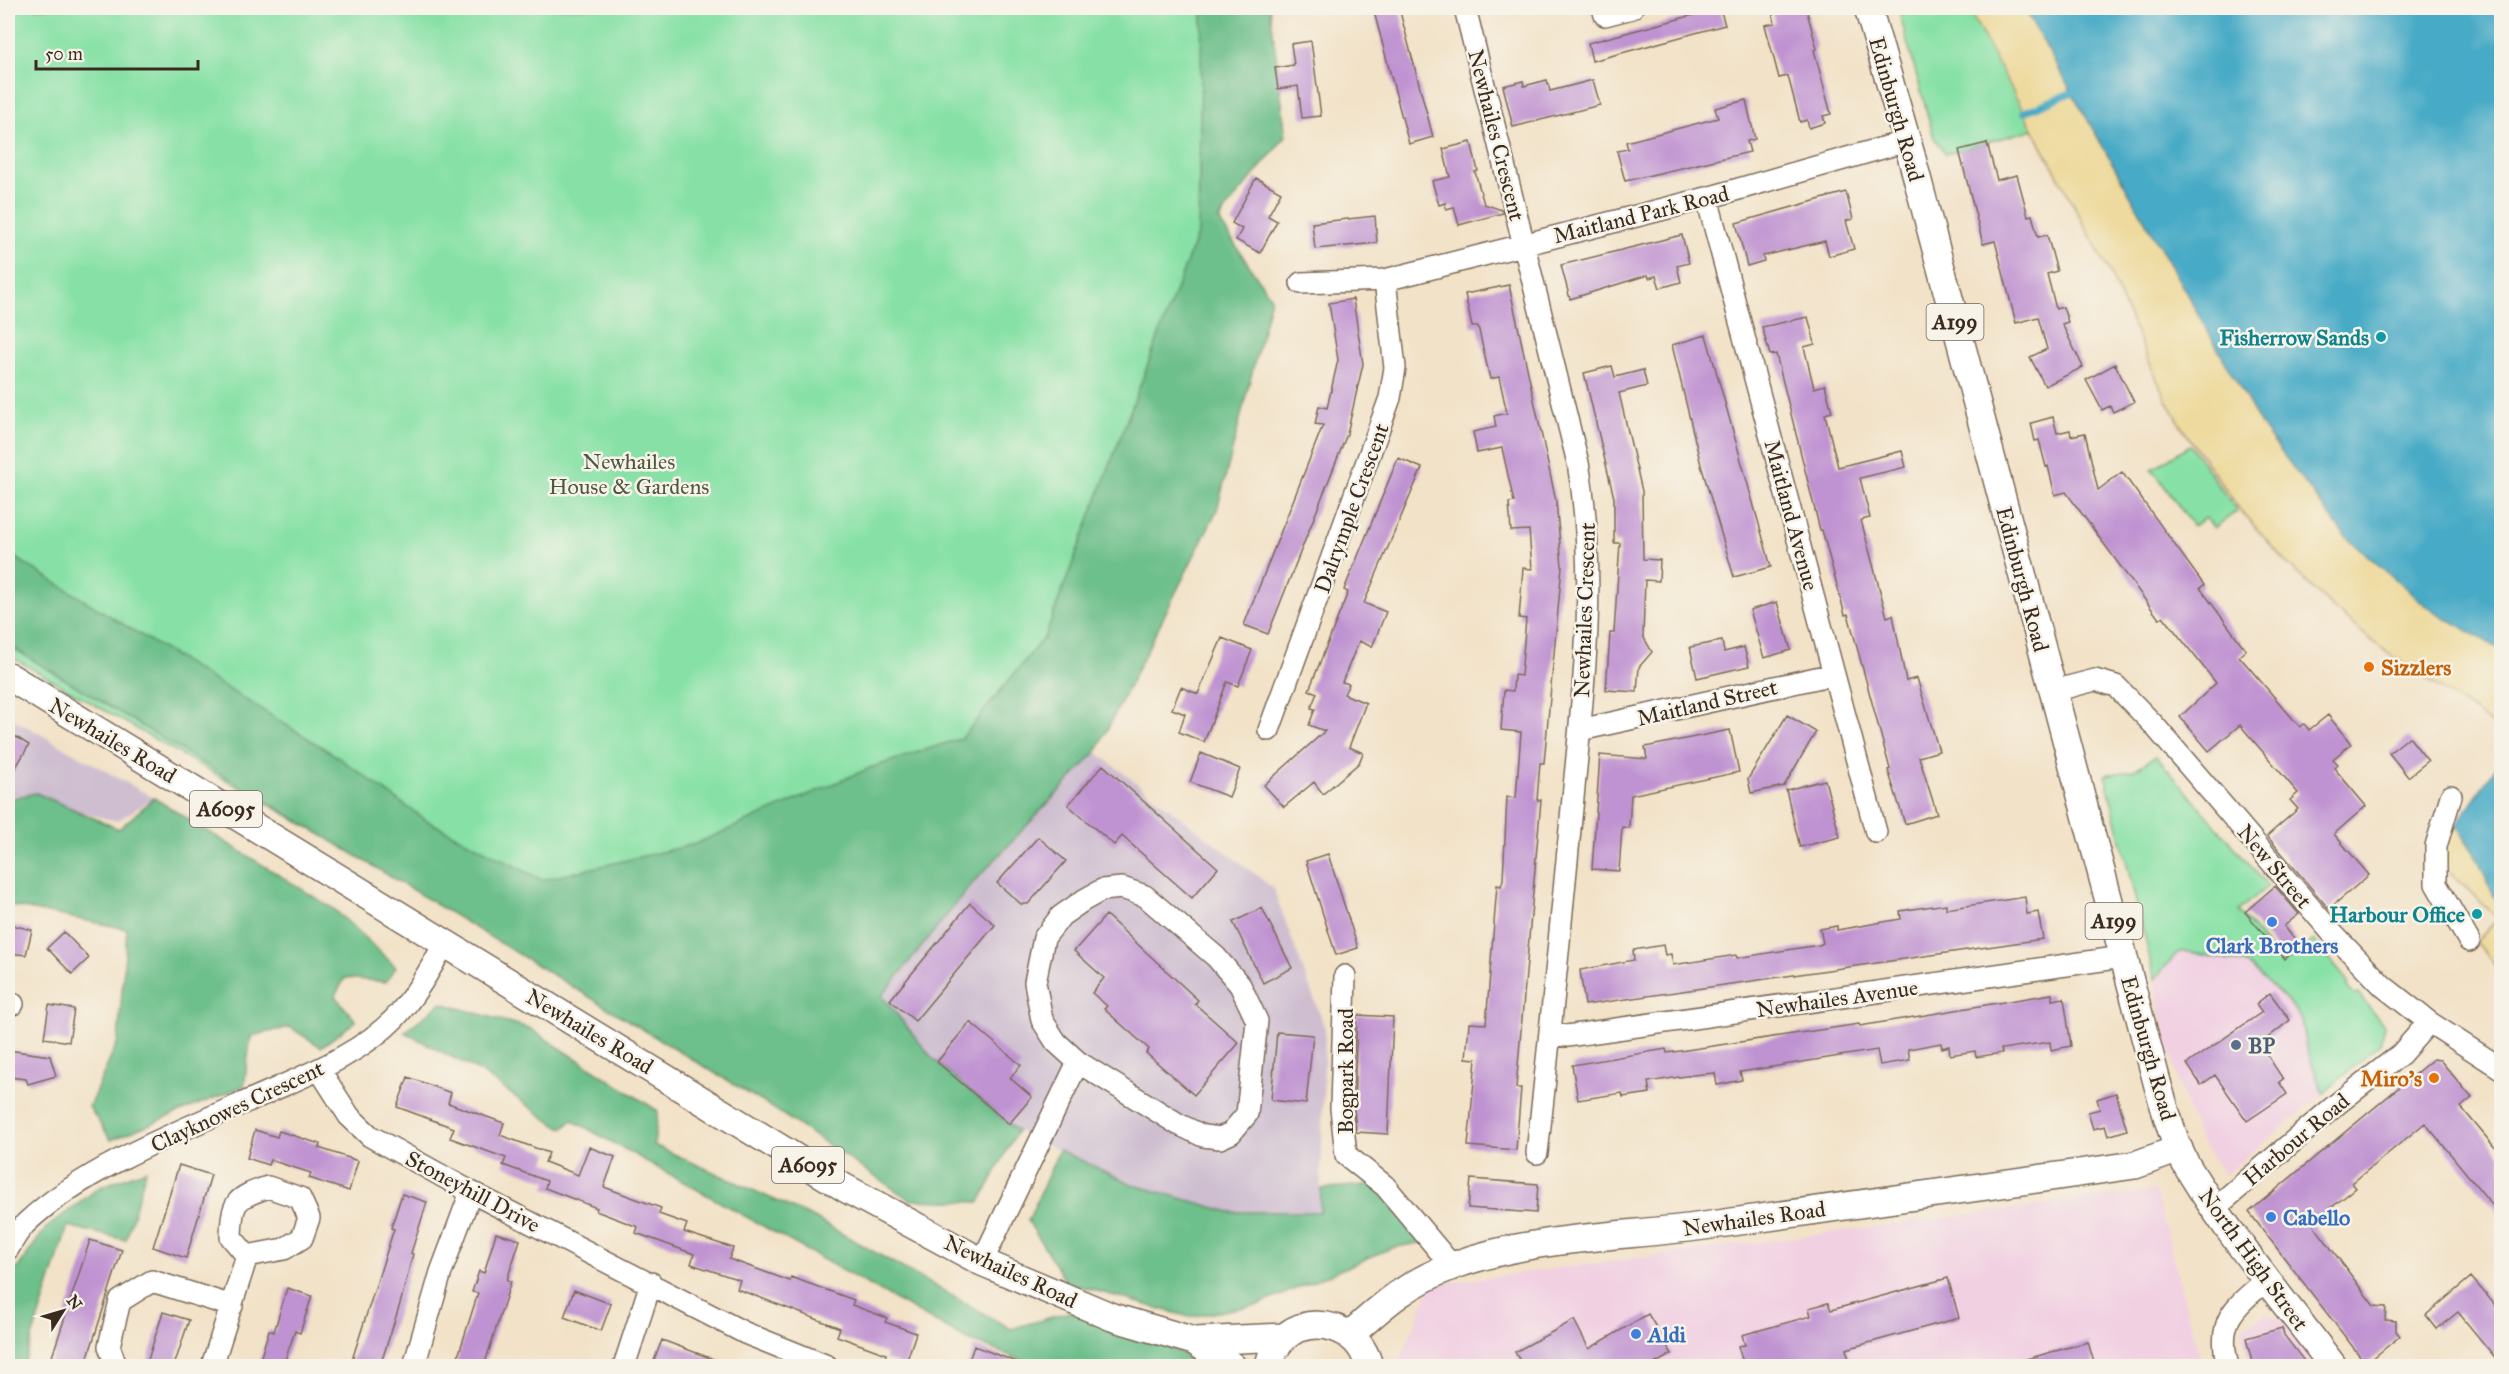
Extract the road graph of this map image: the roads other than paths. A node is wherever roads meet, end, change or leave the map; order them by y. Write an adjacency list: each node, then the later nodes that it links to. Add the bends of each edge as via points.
1 (1465, 8): 7 (street, Newhailes Crescent)
2 (1603, 8): 3 (street, via 1605,15)
3 (1632, 8)
4 (1868, 8): 5 (main road, Edinburgh Road / A199)
5 (1907, 141): 6 (street, Maitland Park Road); 12 (main road, Edinburgh Road / A199)
6 (1707, 198): 7 (street, Maitland Park Road); 10 (street, Maitland Avenue)
7 (1525, 243): 8 (street, Maitland Park Road); 14 (street, Newhailes Crescent, via 1587,511 1589,566)
8 (1385, 279): 9 (street, Maitland Park Road); 13 (street, Dalrymple Crescent, via 1395,368 1390,398)
9 (1301, 283)
10 (1834, 674): 14 (street, Maitland Street); 16 (street, Maitland Avenue)
11 (8, 676): 18 (main road, Newhailes Road / A6095)
12 (2053, 691): 19 (main road, Edinburgh Road / A199); 21 (street, New Street, via 2095,680 2116,686 2124,693 2361,965)
13 (1268, 730)
14 (1580, 730): 22 (street, Newhailes Crescent)
15 (2451, 796): 17 (street, via 2436,846 2436,884)
16 (1876, 832)
17 (2469, 941)
18 (445, 942): 24 (street, Clayknowes Crescent, via 426,978 394,1018 364,1043); 32 (main road, Newhailes Road / A6095, via 845,1188)
19 (2123, 957): 22 (street, Newhailes Avenue, via 1567,1036); 26 (main road, Edinburgh Road / A199)
20 (1346, 976): 33 (street, Bogpark Road, via 1341,1108 1346,1155 1385,1186)
21 (2429, 1022): 25 (street, New Street); 29 (street, Harbour Road, via 2401,1054)
22 (1550, 1034): 27 (street, Newhailes Crescent)
23 (1078, 1062): 23 (street, via 1178,1124 1203,1136 1220,1138 1231,1133 1247,1114 1257,1021 1240,985 1216,957 1145,896 1122,888 1101,890 1061,916 1044,938 1035,982 1042,1020 1056,1042); 32 (street)
24 (320, 1070): 28 (street, Stoneyhill Drive, via 349,1116 370,1136); 30 (street, Clayknowes Crescent, via 145,1148 74,1187 26,1224)
25 (2502, 1070)
26 (2179, 1149): 29 (main road, North High Street / A199, via 2189,1171); 33 (main road, Newhailes Road, via 2135,1165 1702,1226 1536,1244)
27 (1537, 1153)
28 (471, 1192): 35 (street, Stoneyhill Drive); 42 (street, via 441,1272)
29 (2216, 1207): 34 (main road, North High Street / A199)
30 (8, 1249)
31 (248, 1256): 36 (street)
32 (982, 1262): 39 (main road, Newhailes Road / A6095, via 1112,1317)
33 (1452, 1266): 37 (main road, Newhailes Road, via 1402,1289)
34 (2267, 1280): 48 (street, via 2233,1310 2223,1326); 49 (main road, North High Street / A199)
35 (651, 1283): 43 (street); 44 (street, Stoneyhill Drive, via 745,1333)
36 (232, 1306): 40 (street, via 152,1281 120,1301 110,1346); 41 (street)
37 (1350, 1335): 38 (main road, Newhailes Road / A6095, via 1317,1324); 47 (main road, via 1360,1345)
38 (1285, 1337): 39 (main road, Newhailes Road / A6095); 46 (main road, via 1275,1348)
39 (1194, 1341): 45 (main road, Newhailes Road / A6095)
40 (116, 1366)
41 (212, 1366)
42 (414, 1366)
43 (624, 1366)
44 (827, 1366)
45 (1232, 1366)
46 (1269, 1366)
47 (1369, 1366)
48 (2228, 1366)
49 (2333, 1366)

